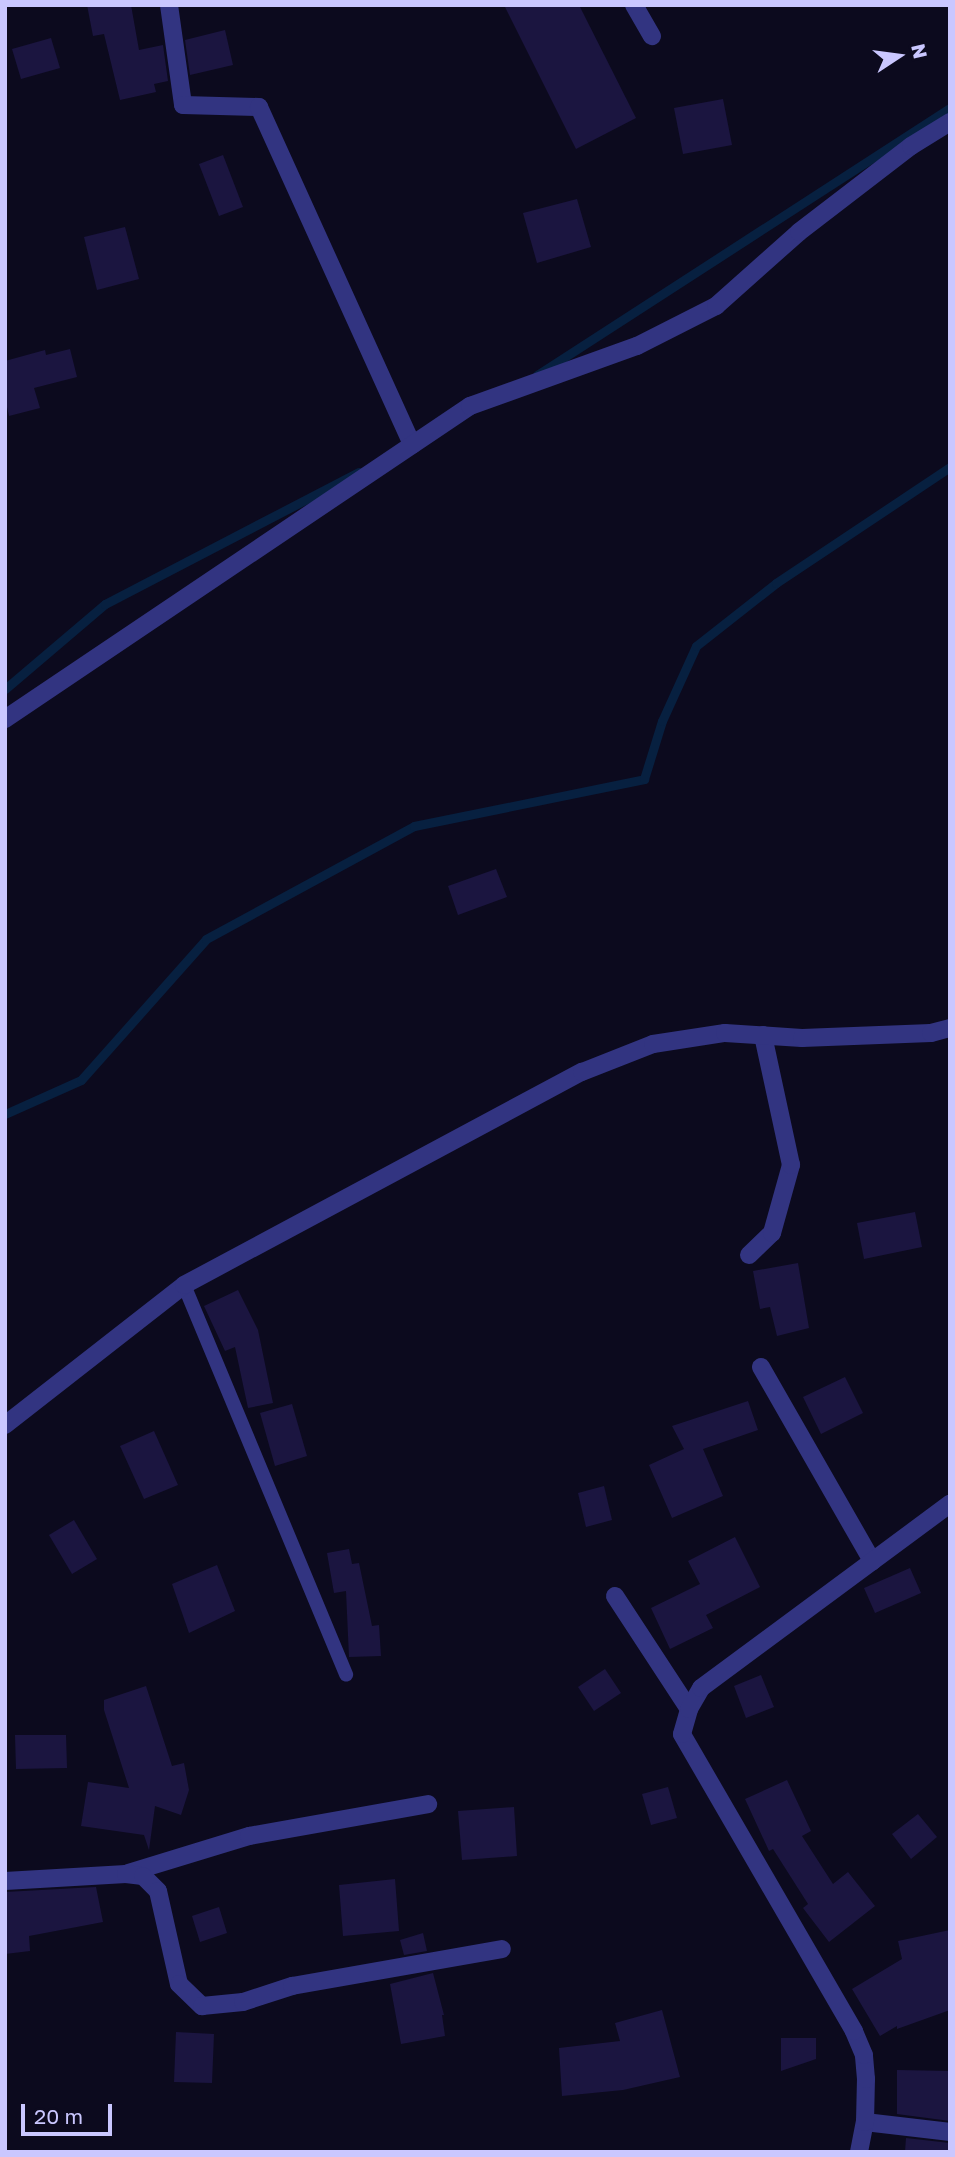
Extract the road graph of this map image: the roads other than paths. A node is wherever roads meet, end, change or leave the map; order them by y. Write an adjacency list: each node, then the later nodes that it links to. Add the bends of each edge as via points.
1 (169, 5): 5 (street, via 183,105 260,107)
2 (634, 5): 3 (street)
3 (652, 36)
4 (950, 122): 5 (street, via 911,146 799,232 716,306 637,346 470,407)
5 (412, 446): 6 (street)
6 (5, 719)
7 (950, 1028): 8 (street, via 931,1033 802,1038)
8 (763, 1035): 9 (street, via 791,1165 772,1233); 10 (street, via 726,1033 653,1044 582,1073)
9 (749, 1255)
10 (184, 1285): 12 (street); 16 (lane)
11 (761, 1367): 14 (street)
12 (5, 1425)
13 (950, 1504): 14 (street)
14 (872, 1561): 17 (street, via 701,1688)
15 (615, 1596): 17 (street)
16 (346, 1675)
17 (689, 1709): 22 (street, via 682,1734 696,1762 854,2031 864,2055)
18 (428, 1804): 19 (street, via 249,1836)
19 (126, 1874): 20 (street); 21 (street, via 143,1876 158,1891 174,1971 179,1983 202,2006 243,2002 292,1986)
20 (5, 1881)
21 (502, 1949)
22 (865, 2122): 23 (street); 24 (street)
23 (950, 2132)
24 (859, 2152)

